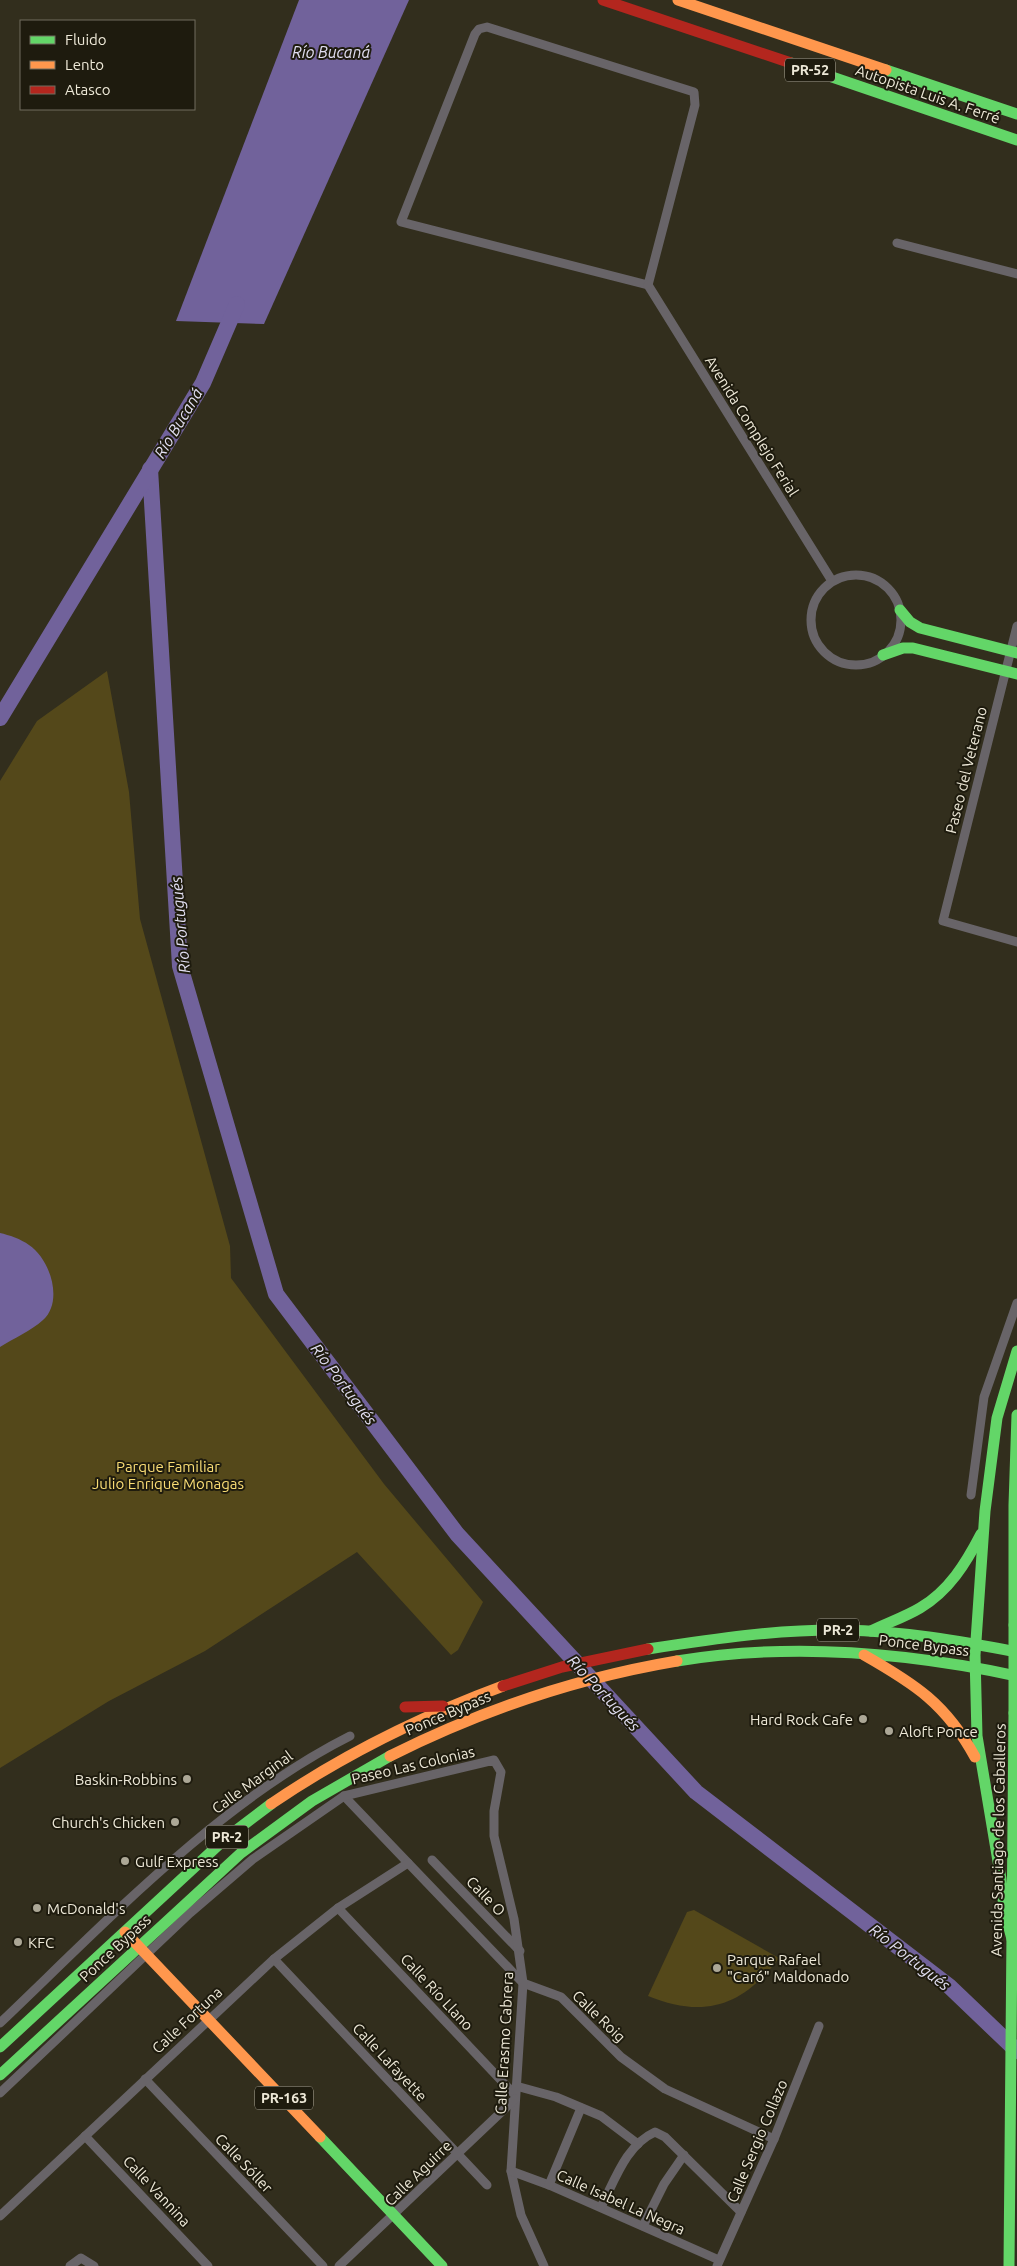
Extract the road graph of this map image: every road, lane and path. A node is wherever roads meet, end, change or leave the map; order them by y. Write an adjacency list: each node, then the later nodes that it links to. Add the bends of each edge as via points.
1 (603, 0): 4 (main road, Autopista Luis A. Ferré / PR-52)
2 (678, 0): 3 (main road, Autopista Luis A. Ferré / PR-52)
3 (1017, 114)
4 (1017, 140)
5 (897, 243): 6 (street)
6 (1017, 274)
7 (648, 285): 7 (street, via 401,222 479,28 487,27 694,92 695,105); 8 (street, Avenida Complejo Ferial)
8 (832, 581): 9 (street, via 857,575 873,578 887,588); 12 (street, via 812,608 811,625 816,641 827,654 846,663 868,663)
9 (900, 610): 11 (main road, via 920,628); 12 (street, via 898,635)
10 (1017, 626): 11 (street, Paseo del Veterano)
11 (1014, 652): 13 (street, Paseo del Veterano)
12 (883, 655): 13 (main road, via 913,648)
13 (1005, 671): 14 (main road); 15 (street, Paseo del Veterano, via 944,921)
14 (1017, 674)
15 (1017, 942)
16 (1017, 1303): 19 (street, via 984,1397)
17 (1017, 1351): 20 (main road, via 997,1418)
18 (1017, 1415): 38 (main road, Avenida Santiago de los Caballeros, bridge)
19 (971, 1495)
20 (984, 1529): 21 (main road, via 961,1569 934,1599); 22 (main road)
21 (871, 1631): 22 (main road, Ponce Bypass / PR-2); 27 (main road, Ponce Bypass / PR-2, via 764,1633 659,1646 568,1666 496,1688)
22 (976, 1644): 23 (main road, Ponce Bypass / PR-2); 25 (main road)
23 (1017, 1652)
24 (859, 1653): 25 (main road, Ponce Bypass / PR-2); 31 (main road, via 914,1684 944,1708 967,1740); 40 (main road, Ponce Bypass / PR-2, via 769,1651 674,1661 575,1683 510,1703 441,1731 390,1755 332,1789 258,1839 211,1877)
25 (975, 1667): 26 (main road, Ponce Bypass / PR-2); 31 (main road, via 975,1720)
26 (1017, 1676)
27 (452, 1706): 28 (main road); 34 (main road, Ponce Bypass / PR-2, via 328,1768)
28 (405, 1707)
29 (350, 1736): 33 (street, Calle Marginal, via 296,1766)
30 (494, 1760): 32 (street, Paseo Las Colonias); 41 (street, Calle Erasmo Cabrera, via 501,1772 494,1811 494,1836)
31 (984, 1782): 38 (main road)
32 (344, 1796): 36 (street, Calle Roig); 40 (street, Paseo Las Colonias, via 253,1859)
33 (238, 1808): 34 (street); 45 (street, Calle Marginal, via 209,1829 111,1917)
34 (248, 1820): 39 (main road, Ponce Bypass / PR-2)
35 (432, 1860): 41 (street, Calle O)
36 (408, 1863): 37 (street, Calle Fortuna); 43 (street, Calle Roig)
37 (338, 1908): 42 (street, Calle Fortuna); 51 (street, Calle Río Llano)
38 (1008, 1912): 74 (main road, Avenida Santiago de los Caballeros, via 1012,1939)
39 (125, 1932): 40 (main road, PR-163); 47 (main road, Ponce Bypass / PR-2)
40 (143, 1950): 44 (main road, PR-163); 48 (main road, Ponce Bypass / PR-2); 50 (street, Paseo Las Colonias)
41 (520, 1951): 43 (street, Calle Erasmo Cabrera)
42 (274, 1959): 44 (street, Calle Fortuna); 56 (street, Calle Lafayette)
43 (523, 1983): 51 (street, Calle Erasmo Cabrera); 54 (street, Calle Roig, via 561,1997 621,2057 665,2089)
44 (208, 2019): 49 (street, Calle Fortuna); 63 (main road, PR-163)
45 (0, 2023)
46 (819, 2026): 54 (street, Calle Sergio Collazo)
47 (0, 2047)
48 (0, 2076)
49 (145, 2079): 53 (street, Calle Fortuna); 70 (street, Calle Sóller)
50 (0, 2092)
51 (516, 2093): 52 (street); 56 (street, Calle Aguirre); 58 (street, Calle Erasmo Cabrera)
52 (581, 2108): 55 (street, via 601,2116); 60 (street)
53 (85, 2136): 64 (street, Calle Fortuna); 69 (street, Calle Vannina)
54 (774, 2139): 62 (street, Calle Sergio Collazo)
55 (638, 2144): 57 (street, via 655,2132); 61 (street, via 627,2156)
56 (458, 2154): 59 (street, Calle Lafayette); 63 (street, Calle Aguirre)
57 (684, 2155): 62 (street); 65 (street, via 664,2184)
58 (511, 2171): 60 (street, Calle Isabel La Negra); 73 (street, Calle Erasmo Cabrera, via 521,2215)
59 (487, 2185)
60 (549, 2185): 61 (street, Calle Isabel La Negra)
61 (601, 2207): 65 (street, Calle Isabel La Negra)
62 (741, 2212): 66 (street, Calle Sergio Collazo)
63 (394, 2214): 71 (street, Calle Aguirre); 72 (main road, PR-163)
64 (0, 2216)
65 (643, 2226): 66 (street, Calle Isabel La Negra)
66 (718, 2263)
67 (70, 2266): 68 (street, via 81,2258)
68 (94, 2266)
69 (208, 2266)
70 (323, 2266)
71 (339, 2266)
72 (442, 2266)
73 (544, 2266)
74 (1009, 2266)

